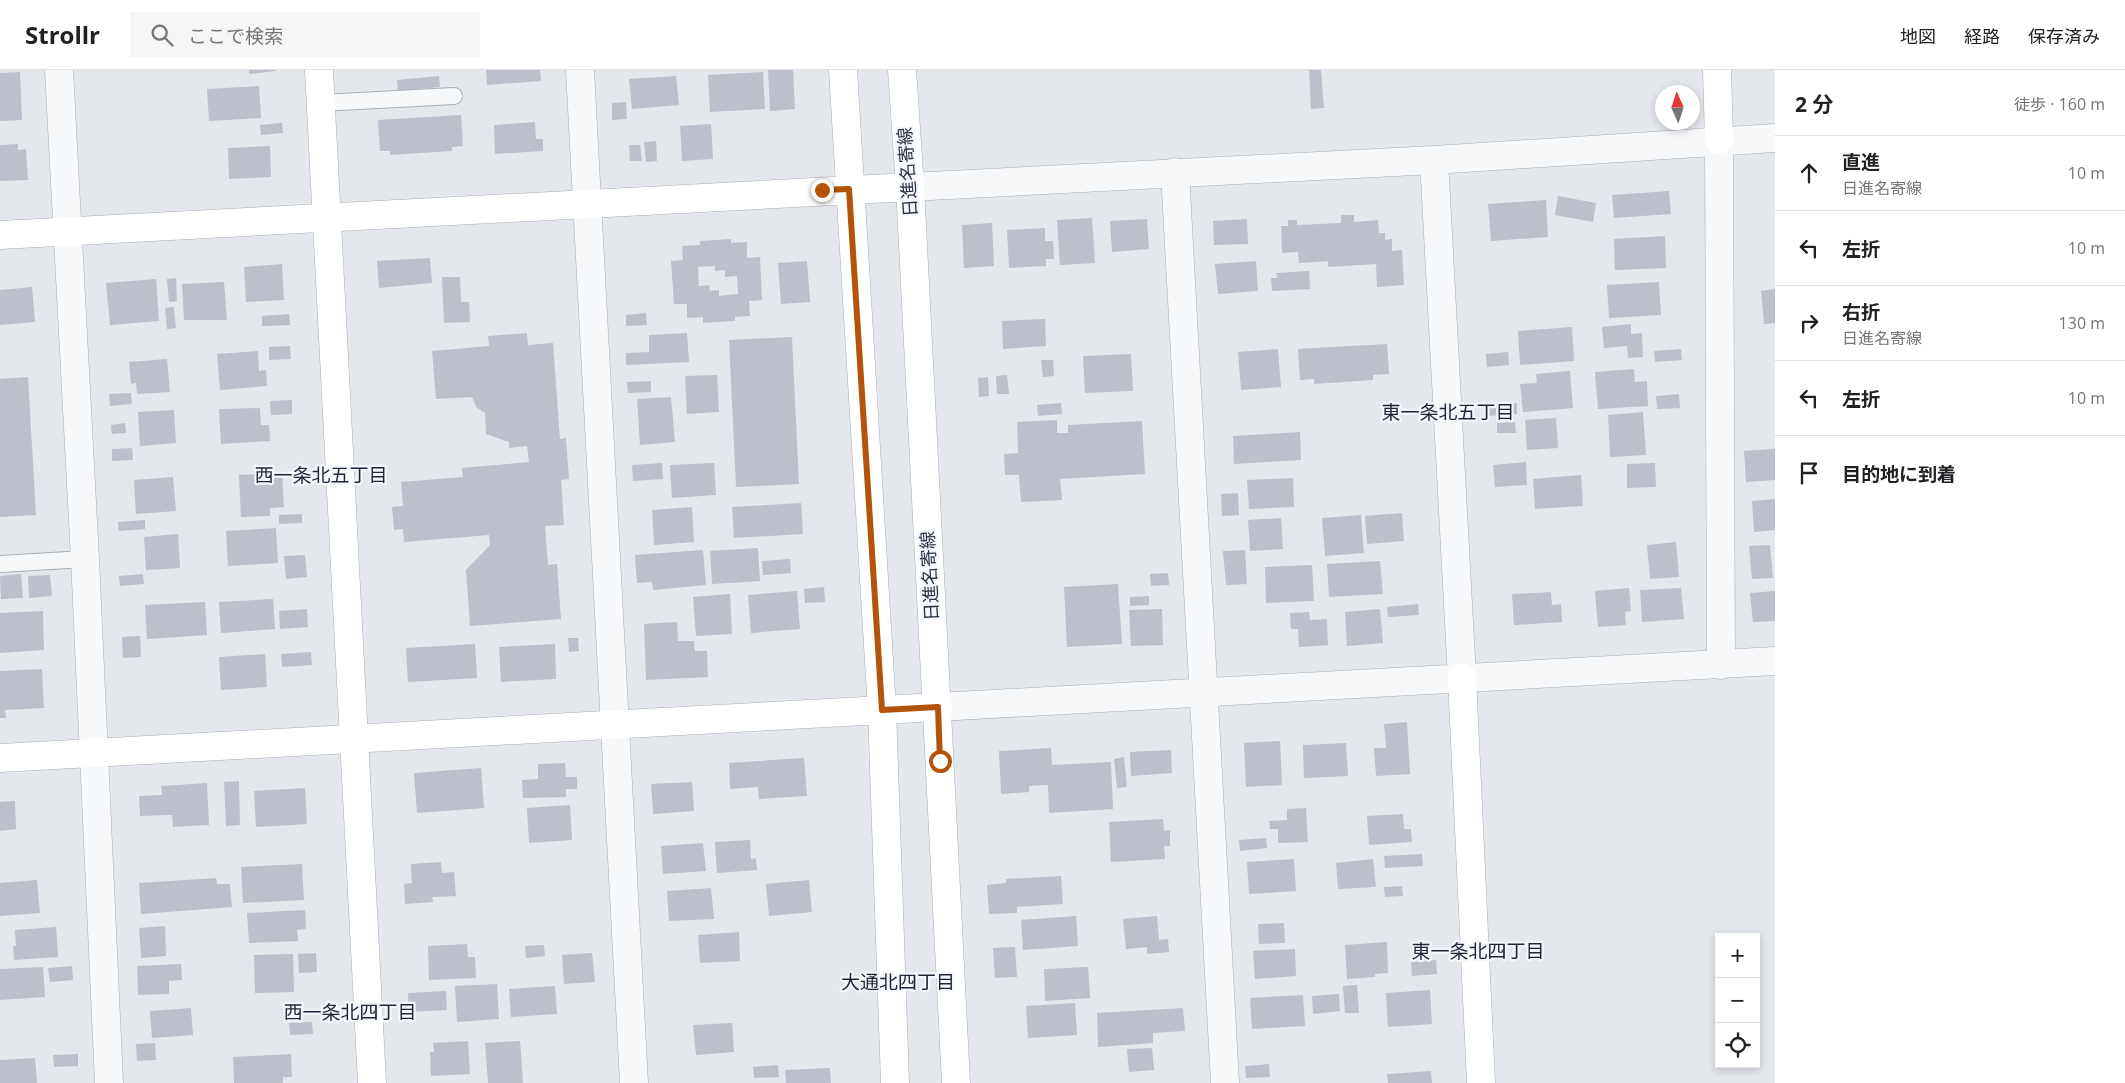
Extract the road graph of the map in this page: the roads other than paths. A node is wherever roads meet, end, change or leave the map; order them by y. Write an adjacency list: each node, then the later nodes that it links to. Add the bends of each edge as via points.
1 (59, 70): 17 (street)
2 (319, 70): 8 (street)
3 (580, 70): 15 (street)
4 (843, 70): 14 (street)
5 (902, 70): 13 (street, 日進名寄線)
6 (1716, 70): 10 (street)
7 (454, 96): 8 (lane)
8 (321, 103): 16 (street)
9 (1775, 138): 10 (street)
10 (1719, 140): 11 (street); 22 (street)
11 (1434, 160): 12 (street); 23 (street)
12 (1175, 172): 13 (street); 24 (street)
13 (910, 187): 14 (street); 25 (street, 日進名寄線)
14 (849, 189): 15 (street); 26 (street)
15 (586, 203): 16 (street); 27 (street)
16 (326, 216): 17 (street); 28 (street)
17 (67, 231): 18 (street); 19 (street)
18 (0, 235)
19 (85, 559): 20 (lane); 29 (street)
20 (0, 564)
21 (1775, 661): 22 (street)
22 (1721, 665): 23 (street)
23 (1462, 678): 24 (street); 37 (street)
24 (1204, 692): 25 (street); 36 (street)
25 (938, 707): 26 (street); 35 (street, 日進名寄線)
26 (882, 710): 27 (street); 34 (street)
27 (615, 725): 28 (street); 33 (street)
28 (354, 739): 29 (street); 32 (street)
29 (94, 753): 30 (street); 31 (street)
30 (0, 758)
31 (109, 1083)
32 (372, 1083)
33 (634, 1083)
34 (895, 1083)
35 (956, 1083)
36 (1225, 1083)
37 (1481, 1083)

